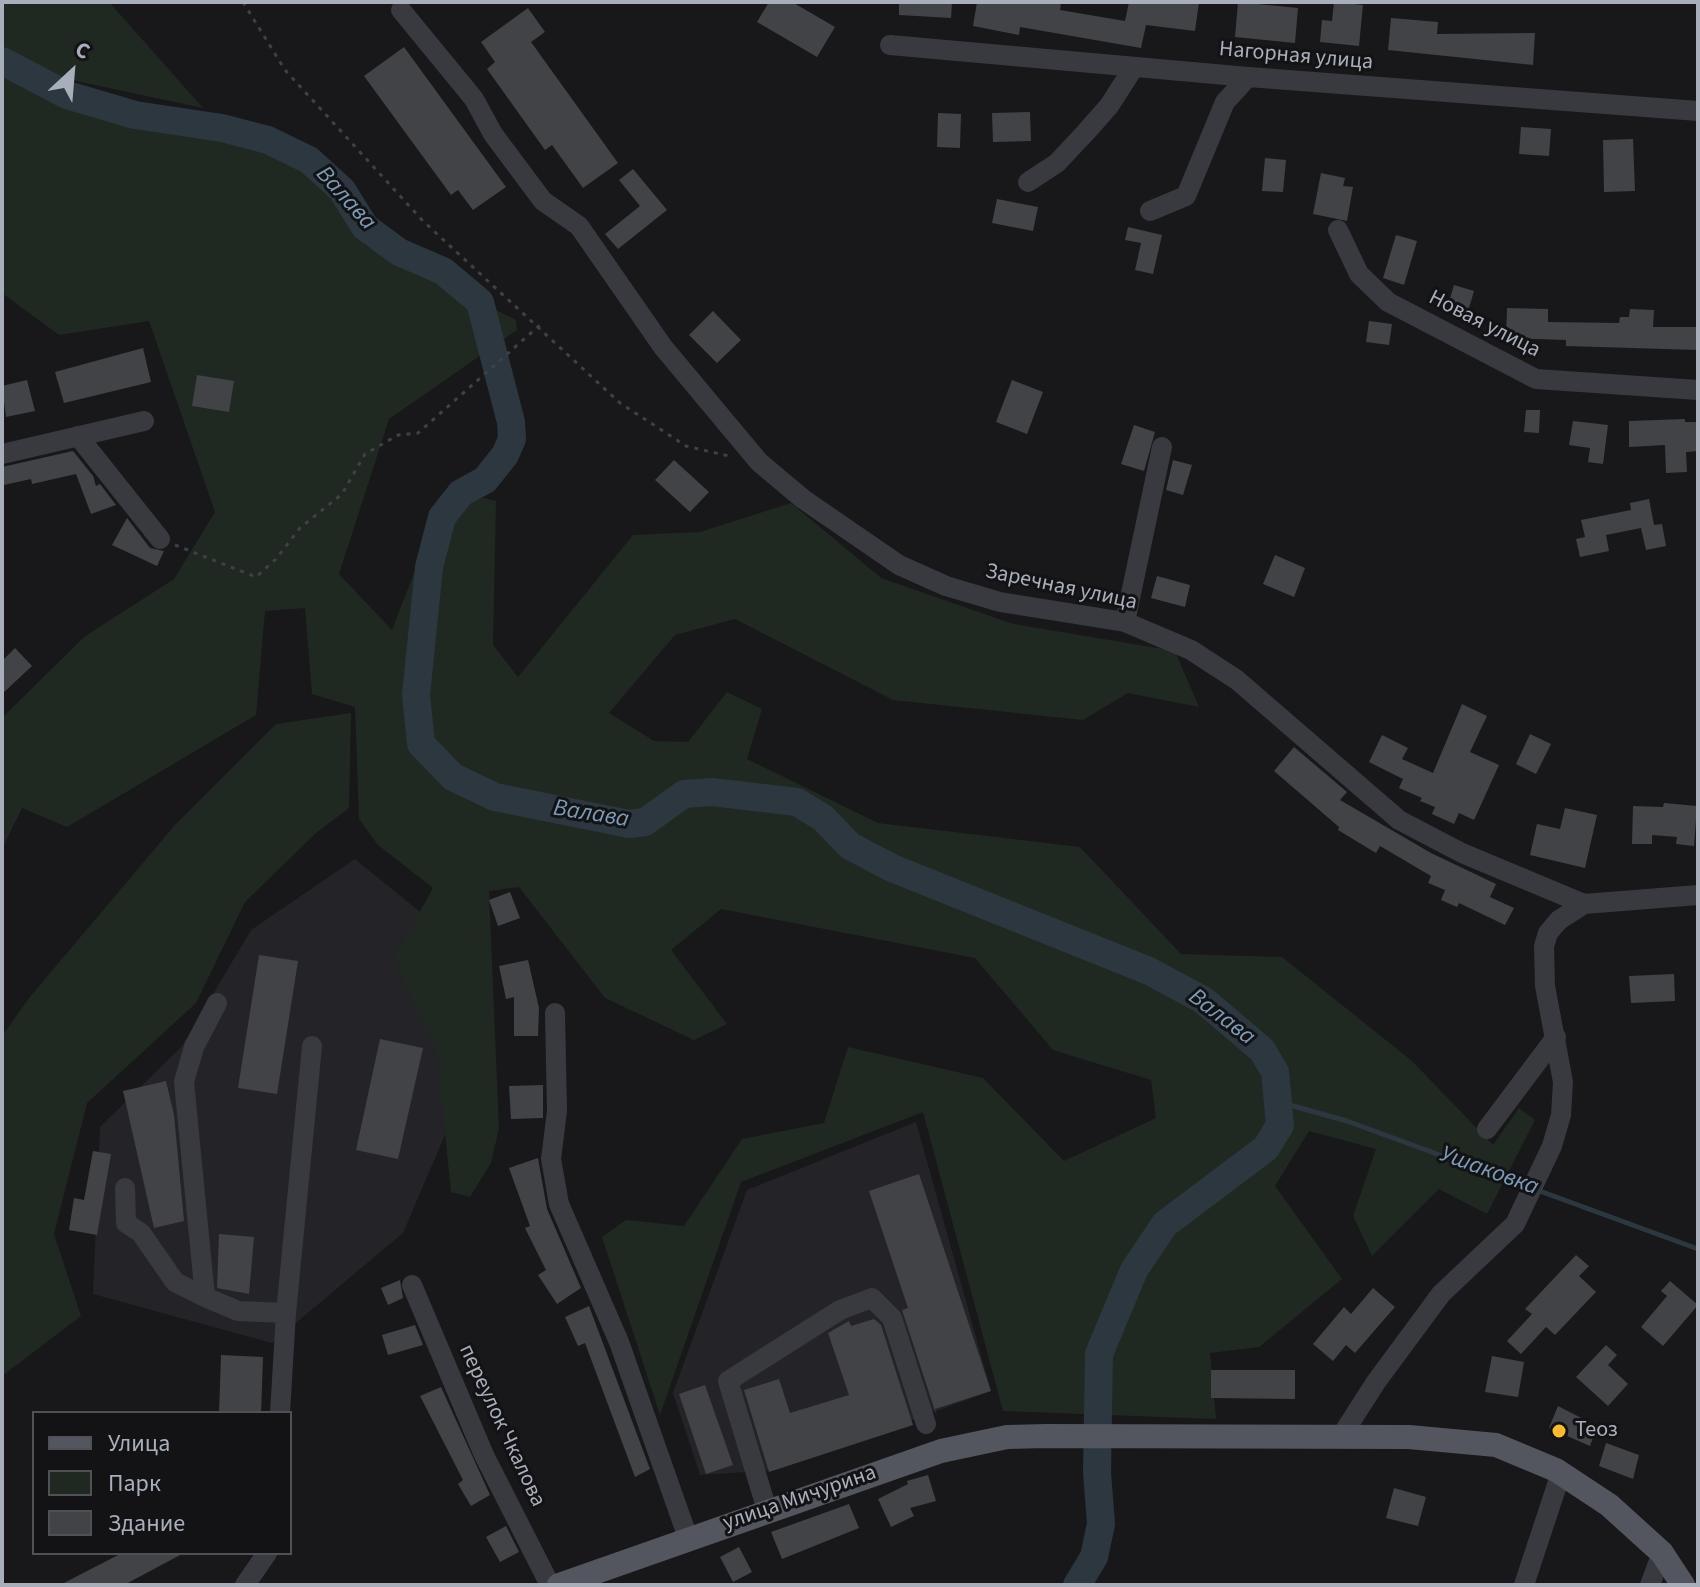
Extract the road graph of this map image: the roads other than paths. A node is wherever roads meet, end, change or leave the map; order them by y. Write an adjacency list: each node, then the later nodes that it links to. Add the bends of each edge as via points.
1 (401, 10): 15 (street, Заречная улица, via 474,99 543,201 579,226 663,347 759,462 899,565 946,586 1000,602)
2 (890, 45): 3 (street, Нагорная улица)
3 (1134, 67): 4 (street, Нагорная улица); 6 (street, via 1086,132 1057,163)
4 (1248, 77): 5 (street, Нагорная улица); 7 (street, via 1225,102 1186,196)
5 (1698, 111)
6 (1028, 182)
7 (1150, 211)
8 (1338, 230): 9 (street, Новая улица, via 1359,274 1388,302 1536,379)
9 (1698, 390)
10 (144, 421): 11 (street)
11 (78, 436): 13 (street); 14 (street)
12 (1162, 447): 15 (street)
13 (2, 454)
14 (160, 539)
15 (1125, 622): 17 (street, Заречная улица, via 1191,650 1237,680 1399,820 1462,853)
16 (1698, 895): 17 (street, Заречная улица)
17 (1584, 904): 20 (street, via 1559,920 1544,946 1545,986)
18 (217, 1003): 25 (street, via 194,1047 184,1082)
19 (555, 1013): 32 (street, via 557,1111 551,1159 559,1204 619,1342)
20 (1556, 1037): 22 (street); 29 (street, via 1563,1082 1561,1115 1515,1224 1441,1294)
21 (312, 1046): 26 (street)
22 (1487, 1129)
23 (125, 1188): 25 (street, via 126,1223 141,1233 175,1282)
24 (412, 1285): 36 (street, переулок Чкалова, via 484,1455)
25 (205, 1297): 26 (street, via 238,1311)
26 (286, 1313): 27 (street)
27 (280, 1411)
28 (926, 1424): 31 (street, via 892,1318 872,1298 840,1310 728,1381)
29 (1340, 1438): 30 (main road, улица Мичурина, via 1409,1437 1496,1445); 31 (main road, улица Мичурина, via 1007,1437 941,1451)
30 (1561, 1473): 33 (main road, улица Мичурина, via 1609,1505); 38 (street)
31 (767, 1510): 32 (main road, улица Мичурина)
32 (688, 1538): 37 (main road, улица Мичурина)
33 (1662, 1553): 39 (street); 40 (main road, улица Мичурина)
34 (266, 1555): 35 (street)
35 (245, 1585)
36 (550, 1585)
37 (559, 1585)
38 (1524, 1585)
39 (1650, 1585)
40 (1683, 1585)

